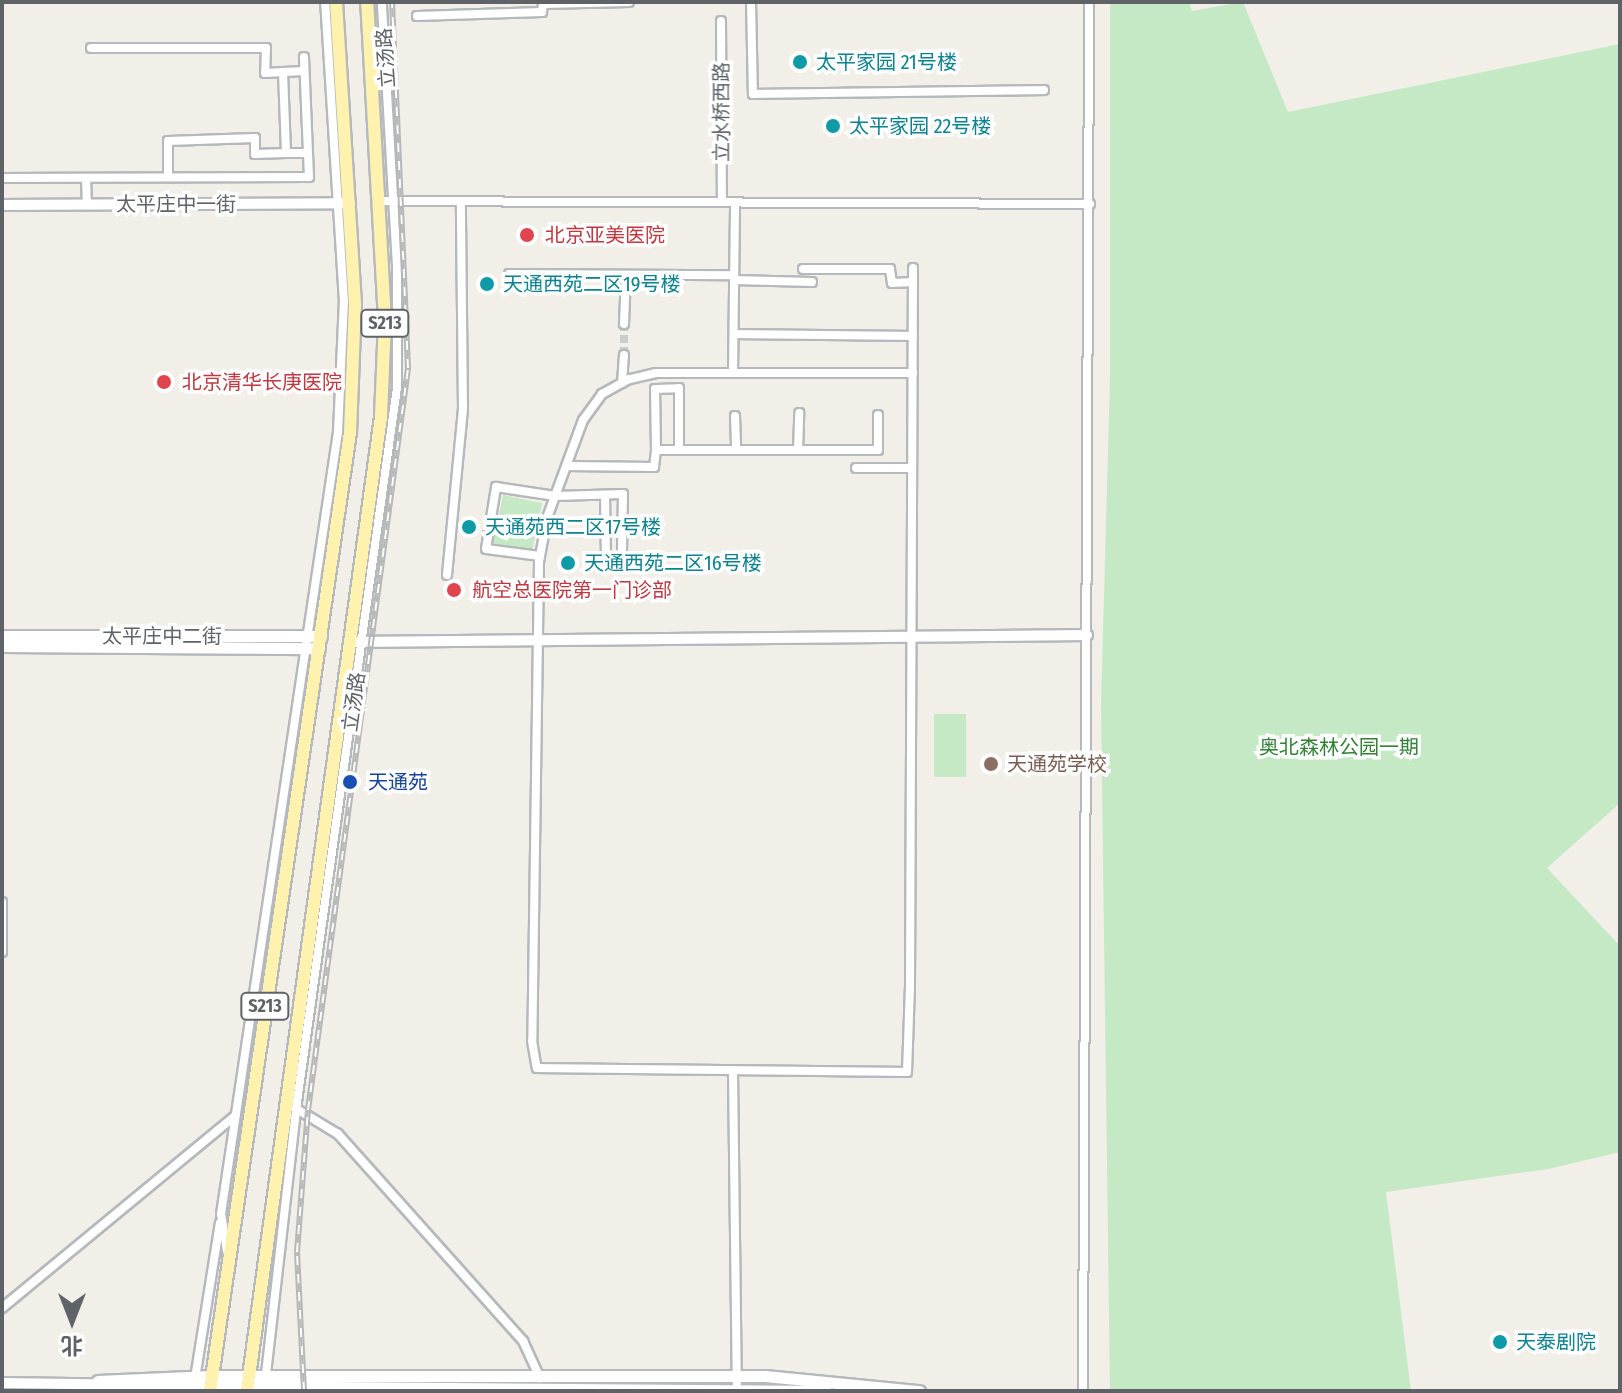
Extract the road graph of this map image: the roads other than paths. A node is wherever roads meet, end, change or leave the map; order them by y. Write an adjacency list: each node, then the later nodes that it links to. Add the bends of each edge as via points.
1 (325, 2): 25 (street, 立汤路 / S213)
2 (336, 2): 25 (main road, 立汤路 / S213)
3 (367, 2): 20 (main road, 立汤路 / S213)
4 (382, 2): 21 (street, 立汤路 / S213)
5 (629, 2): 8 (street, via 543,4 542,12)
6 (751, 2): 14 (street, via 753,94)
7 (1089, 2): 27 (street)
8 (417, 16)
9 (721, 21): 23 (street, 立水桥西路)
10 (91, 48): 13 (street, via 266,48 265,73)
11 (304, 57): 12 (street)
12 (304, 71): 13 (street); 16 (street)
13 (283, 72): 15 (street)
14 (1044, 90)
15 (286, 153): 16 (street); 17 (street, via 255,154 255,138 168,141)
16 (308, 153): 17 (street, via 309,177)
17 (168, 177): 19 (street)
18 (2, 178): 19 (street)
19 (86, 178): 26 (street)
20 (380, 201): 21 (street); 64 (main road, 立汤路 / S213, via 385,369)
21 (394, 201): 22 (street); 64 (street, 立汤路 / S213, via 397,388)
22 (461, 201): 23 (street); 58 (street, via 463,409)
23 (722, 202): 24 (street)
24 (735, 202): 27 (street); 33 (street)
25 (345, 203): 26 (street, 太平庄中一街); 63 (main road, 立汤路 / S213, via 355,366)
26 (87, 204): 28 (street, 太平庄中一街)
27 (1090, 204): 59 (street)
28 (2, 205)
29 (913, 268): 35 (street)
30 (803, 269): 35 (street, via 890,269 892,283)
31 (509, 274): 32 (street)
32 (626, 275): 33 (street); 36 (street)
33 (734, 278): 34 (street); 37 (street)
34 (812, 282)
35 (913, 282): 38 (street)
36 (624, 324)
37 (734, 334): 38 (street); 40 (street)
38 (913, 336): 41 (street)
39 (624, 355): 42 (street)
40 (733, 373): 41 (street); 42 (street, via 656,373)
41 (913, 373): 52 (street)
42 (622, 383): 50 (street, via 602,394 583,420)
43 (799, 413): 49 (street)
44 (878, 415): 49 (street, via 878,450)
45 (735, 416): 47 (street)
46 (679, 449): 47 (street); 48 (street); 48 (street, via 679,388 655,389)
47 (736, 449): 49 (street)
48 (656, 450): 50 (street, via 654,467)
49 (798, 450)
50 (567, 466): 54 (street)
51 (856, 468): 52 (street)
52 (912, 468): 61 (street)
53 (605, 495): 54 (street); 55 (street, via 623,494); 57 (street)
54 (555, 496): 56 (street); 56 (street, via 496,487 486,549)
55 (622, 554)
56 (540, 556): 62 (street)
57 (606, 560)
58 (447, 575)
59 (1087, 635): 61 (street); 84 (street)
60 (2, 636): 63 (main road, 太平庄中二街)
61 (911, 636): 62 (street); 68 (street, via 907,1072)
62 (535, 640): 64 (street); 68 (street, via 532,1041 537,1068)
63 (314, 642): 65 (main road, 太平庄中二街); 70 (street, 立汤路 / S213); 72 (main road, 立汤路 / S213)
64 (356, 643): 69 (main road, 立汤路 / S213)
65 (2, 646)
66 (2, 902): 67 (street)
67 (2, 952)
68 (733, 1072): 76 (street)
69 (290, 1106): 74 (street, 立汤路 / S213); 75 (street, via 338,1134 523,1341); 78 (main road, 立汤路 / S213)
70 (235, 1116): 71 (street, 立汤路 / S213); 73 (street)
71 (221, 1214): 72 (street, 立汤路 / S213); 79 (street)
72 (229, 1265): 80 (main road, 立汤路 / S213)
73 (2, 1308)
74 (266, 1374): 75 (main road); 78 (main road); 81 (street)
75 (540, 1381): 76 (main road); 81 (main road)
76 (737, 1382): 82 (main road); 83 (main road, via 828,1379)
77 (2, 1383): 79 (street)
78 (248, 1384): 80 (main road); 81 (main road)
79 (194, 1385): 80 (street)
80 (211, 1385)
81 (274, 1389)
82 (826, 1391)
83 (919, 1391)
84 (1083, 1391)

